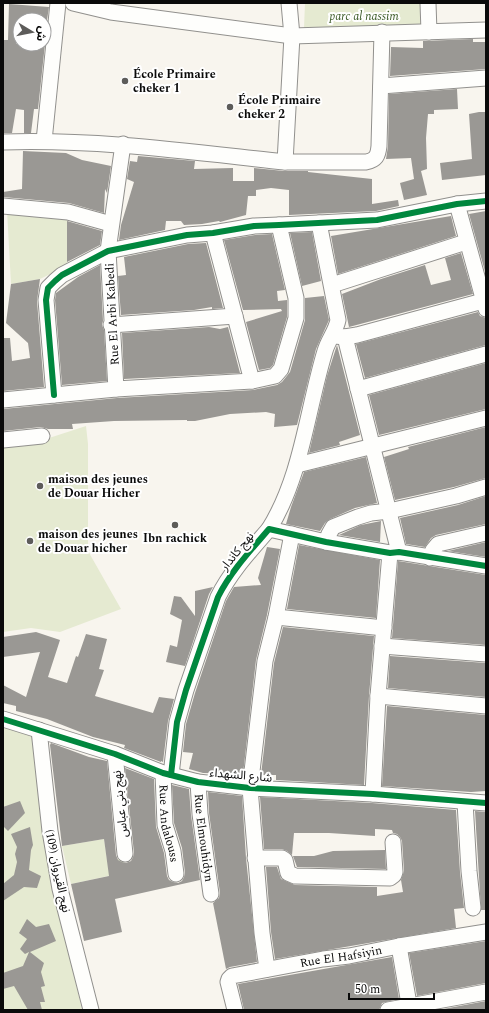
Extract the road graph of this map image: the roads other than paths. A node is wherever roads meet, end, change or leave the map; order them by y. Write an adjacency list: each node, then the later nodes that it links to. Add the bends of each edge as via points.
1 (58, 3): 11 (street)
2 (73, 3): 8 (street, via 111,12)
3 (289, 3): 8 (street)
4 (428, 3): 7 (street)
5 (486, 30): 7 (street)
6 (382, 32): 7 (street); 8 (street); 10 (street)
7 (428, 32)
8 (292, 36): 14 (street)
9 (486, 78): 10 (street)
10 (381, 86): 14 (street, via 379,152 375,159 366,162)
11 (44, 141): 12 (street); 13 (street)
12 (3, 142)
13 (123, 144): 14 (street); 19 (street, Rue El Arbi Kabedi)
14 (285, 162)
15 (486, 200): 16 (street)
16 (457, 204): 18 (street, via 392,218); 22 (street)
17 (3, 206): 19 (street, via 68,212)
18 (320, 223): 20 (street); 24 (street)
19 (111, 224): 23 (street, Rue El Arbi Kabedi)
20 (279, 226): 21 (street, via 254,226); 30 (street, via 296,298 296,318 280,372 271,377)
21 (213, 233): 23 (street, via 188,235); 26 (street)
22 (466, 242): 24 (street); 25 (street)
23 (108, 251): 27 (street, Rue El Arbi Kabedi); 33 (street, via 62,275 48,288 46,300)
24 (332, 285): 28 (street)
25 (485, 306): 28 (street)
26 (235, 316): 27 (street); 30 (street)
27 (112, 325): 31 (street, Rue El Arbi Kabedi)
28 (338, 337): 32 (street); 39 (street, via 325,351)
29 (486, 354): 32 (street)
30 (252, 381): 31 (street)
31 (116, 389): 33 (street)
32 (358, 389): 38 (street)
33 (54, 395): 34 (street)
34 (3, 400)
35 (486, 418): 38 (street)
36 (42, 436): 37 (street)
37 (3, 440)
38 (373, 445): 39 (street); 41 (street)
39 (297, 465): 42 (street, via 278,514)
40 (486, 487): 41 (street)
41 (389, 511): 45 (street, via 371,513 335,526); 46 (street)
42 (269, 529): 44 (street, نهج كاندار); 58 (street, نهج كاندار, via 225,583 218,597 186,690)
43 (486, 533): 47 (street, via 438,544)
44 (292, 534): 45 (street, نهج كاندار); 49 (street)
45 (326, 542): 46 (street, نهج كاندار)
46 (395, 553): 47 (street, نهج كاندار); 50 (street)
47 (430, 558): 48 (street, نهج كاندار)
48 (486, 566)
49 (276, 616): 50 (street); 60 (street, via 265,661)
50 (384, 628): 51 (street)
51 (382, 646): 52 (street); 53 (street)
52 (486, 654)
53 (378, 696): 54 (street); 61 (street)
54 (486, 706)
55 (3, 719): 56 (street, شارع الشهداء)
56 (39, 730): 57 (street, شارع الشهداء); 75 (street, نهج القيروان (109), via 50,831 60,888)
57 (114, 754): 58 (street, شارع الشهداء); 65 (street, نهج بني عباس)
58 (167, 774): 59 (street, شارع الشهداء); 67 (street, Rue Andalouss, via 164,824 173,851)
59 (198, 782): 60 (street, شارع الشهداء); 68 (street, Rue Elmouhidyn)
60 (250, 788): 61 (street, شارع الشهداء); 66 (street)
61 (373, 794): 62 (street, شارع الشهداء)
62 (465, 802): 63 (street, شارع الشهداء); 69 (street)
63 (486, 804)
64 (393, 842): 66 (street, via 395,872 390,878 295,876 288,873 285,860 282,858)
65 (125, 854)
66 (255, 858): 72 (street)
67 (176, 874)
68 (211, 894)
69 (473, 908)
70 (486, 932): 71 (street, Rue El Hafsiyin)
71 (399, 946): 72 (street, Rue El Hafsiyin); 74 (street)
72 (267, 969): 76 (street, Rue El Hafsiyin, via 236,975 229,979 228,988)
73 (486, 992): 74 (street)
74 (410, 1008): 77 (street)
75 (92, 1010)
76 (235, 1010)
77 (388, 1010)

